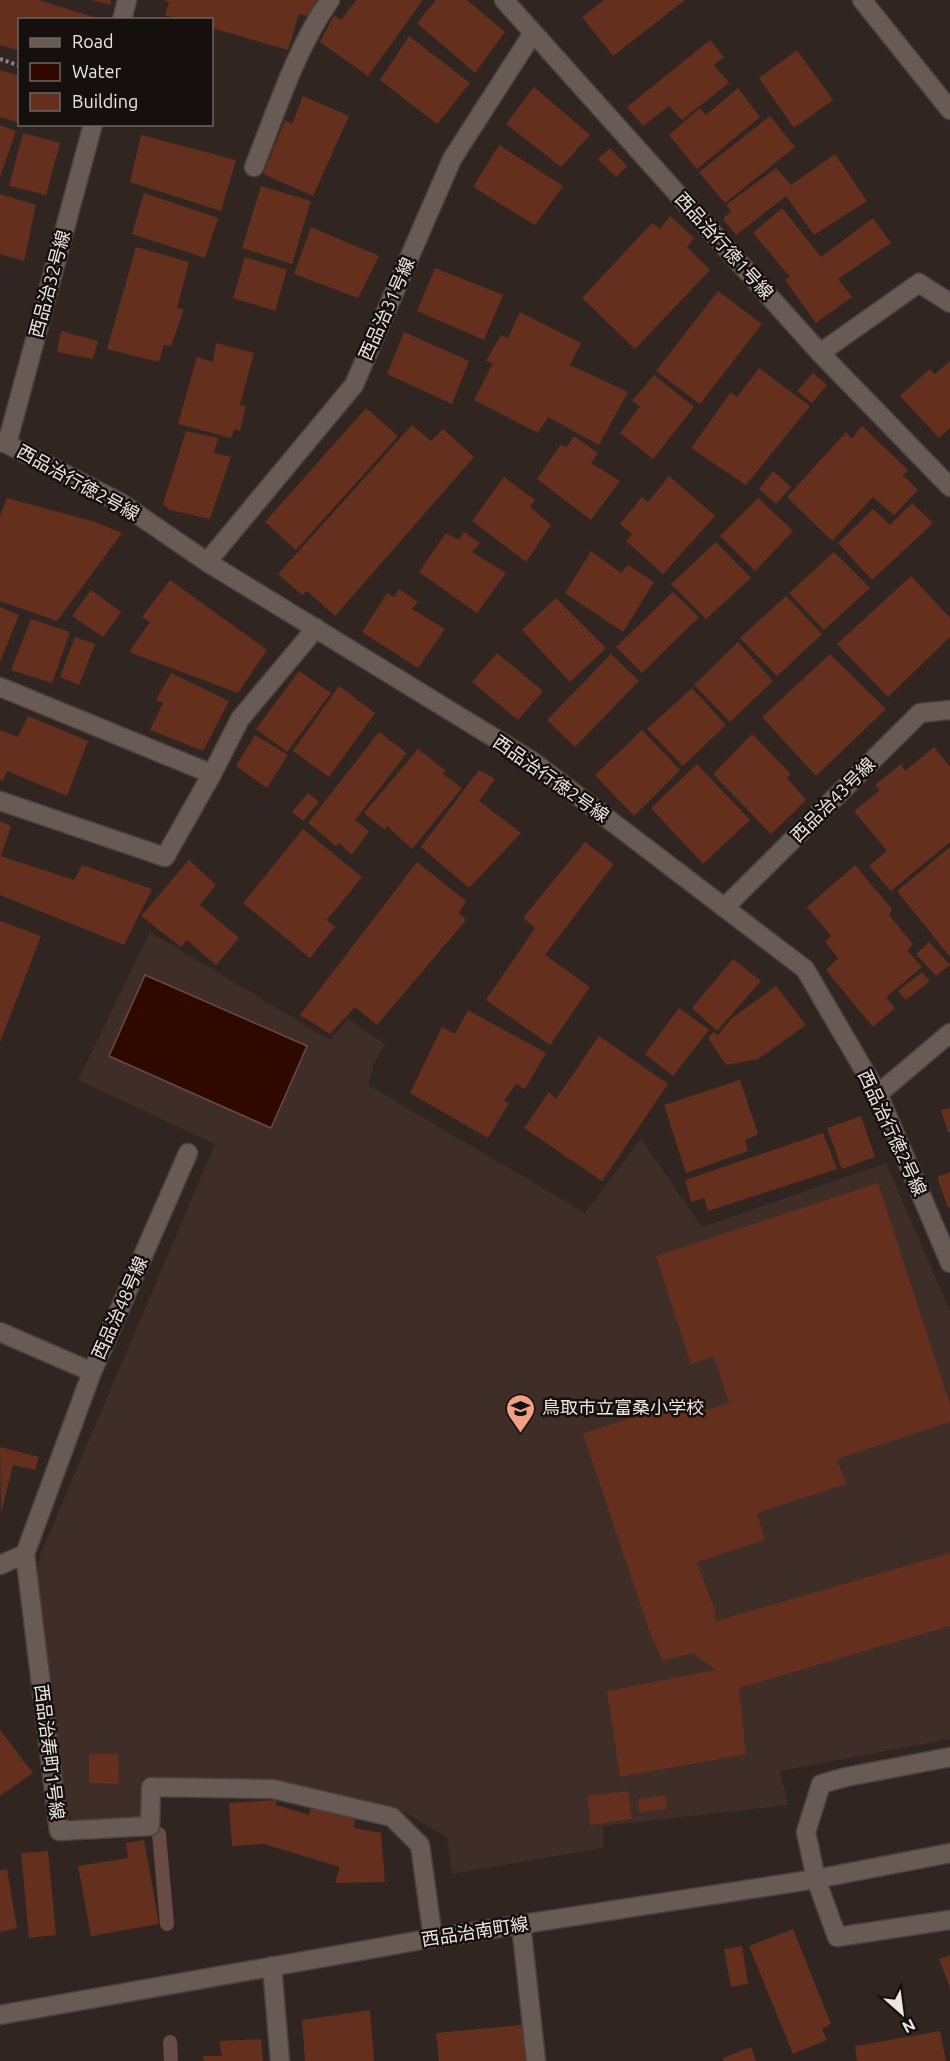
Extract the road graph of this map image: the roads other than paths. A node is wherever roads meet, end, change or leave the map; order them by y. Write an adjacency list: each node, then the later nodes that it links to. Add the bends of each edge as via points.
1 (127, 0): 5 (street)
2 (330, 0): 9 (street, via 297,61)
3 (504, 0): 6 (street, 西品治行徳1号線)
4 (862, 0): 7 (street)
5 (122, 18)
6 (533, 33): 11 (street, 西品治行徳1号線); 14 (street, 西品治31号線, via 452,159 354,385)
7 (950, 110)
8 (92, 126): 12 (street, 西品治32号線)
9 (254, 167)
10 (950, 303): 11 (street, via 919,284)
11 (820, 353): 13 (street, 西品治行徳1号線)
12 (4, 443): 14 (street, 西品治行徳2号線, via 121,503)
13 (950, 487)
14 (207, 562): 15 (street, 西品治行徳2号線)
15 (316, 628): 18 (street, via 240,719); 20 (street, 西品治行徳2号線, via 532,761)
16 (0, 687): 18 (street)
17 (950, 710): 20 (street, 西品治43号線, via 920,713)
18 (212, 774): 19 (street, via 165,857)
19 (0, 801)
20 (724, 908): 22 (street, 西品治行徳2号線, via 805,969)
21 (950, 1033): 22 (street)
22 (878, 1094): 24 (street, 西品治行徳2号線)
23 (188, 1153): 26 (street, 西品治48号線)
24 (950, 1263)
25 (0, 1332): 26 (street, 西品治48号線)
26 (92, 1372): 27 (street)
27 (25, 1554): 28 (street); 34 (street, 西品治寿町1号線, via 59,1831 150,1826 151,1787 273,1789 392,1816 420,1845)
28 (0, 1565)
29 (950, 1757): 31 (street, via 821,1784 806,1832)
30 (950, 1852): 31 (street, 西品治南町線)
31 (816, 1879): 32 (street, via 837,1937); 33 (street, 西品治南町線)
32 (950, 1920)
33 (520, 1924): 34 (street, 西品治南町線); 38 (street)
34 (433, 1938): 35 (street, 西品治南町線)
35 (272, 1966): 36 (street, 西品治南町線); 37 (street)
36 (0, 2014)
37 (280, 2061)
38 (536, 2061)

